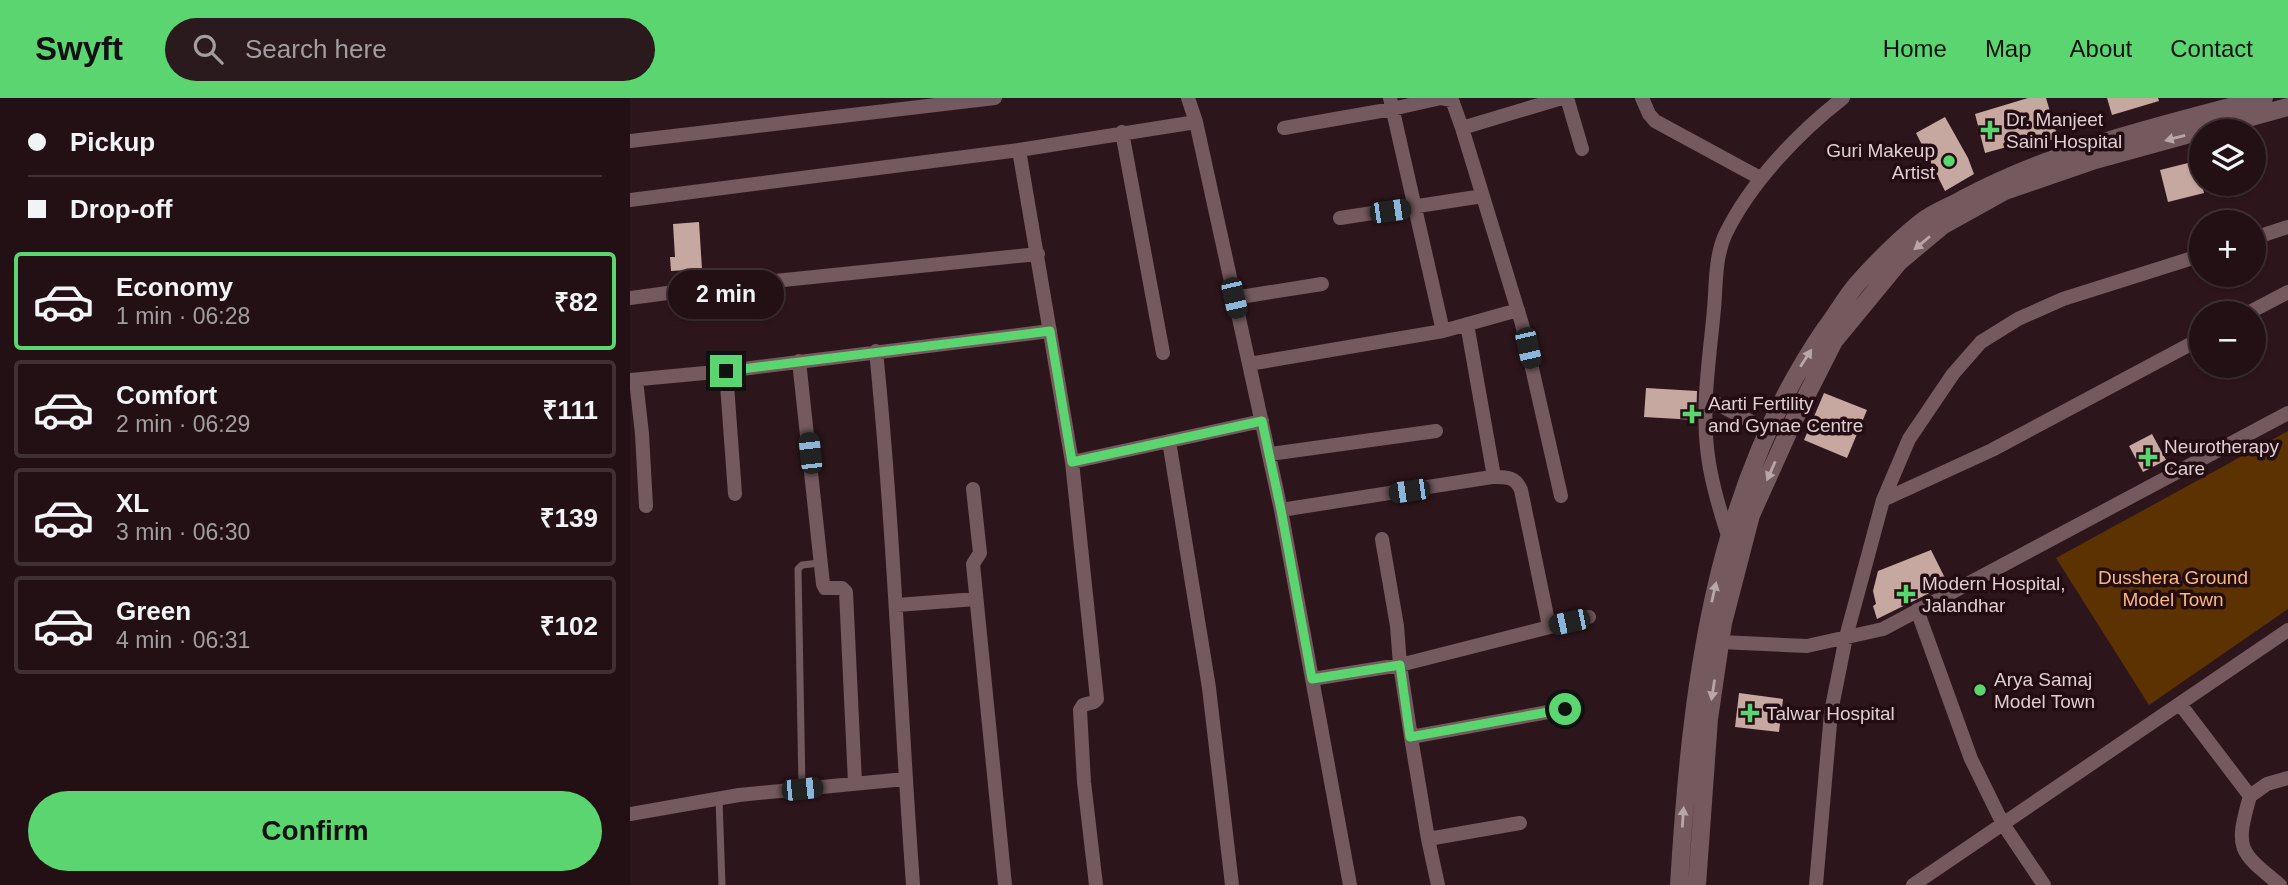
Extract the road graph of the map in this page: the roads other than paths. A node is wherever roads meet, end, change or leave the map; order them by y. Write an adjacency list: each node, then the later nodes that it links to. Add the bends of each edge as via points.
1 (995, 98): 13 (street)
2 (1188, 98): 9 (street)
3 (1564, 98): 11 (street); 14 (street)
4 (1642, 98): 16 (street, via 1655,121)
5 (1843, 98): 16 (street)
6 (2264, 98): 45 (street, one-way to 6, via 1801,365 1856,286 1921,222 1997,181 2073,152)
7 (1391, 104): 10 (street); 11 (street, via 1448,98 1455,104); 19 (street)
8 (2288, 107): 67 (street, one-way to 67, via 2095,160 2005,191 1942,226 1899,262 1834,341 1790,426 1751,515)
9 (1196, 122): 12 (street); 28 (street)
10 (1284, 128)
11 (1462, 128): 17 (street)
12 (1122, 132): 15 (street); 36 (street)
13 (630, 141)
14 (1582, 149)
15 (1019, 150): 18 (street); 23 (street)
16 (1760, 178): 41 (street, via 1724,237 1717,267)
17 (1483, 196): 19 (street); 30 (street)
18 (630, 200)
19 (1415, 208): 20 (street); 33 (street)
20 (1340, 218)
21 (2288, 227): 22 (street)
22 (2266, 234)
23 (1038, 254): 27 (street); 32 (street)
24 (2189, 259): 54 (street, via 2063,299 1981,342 1909,439)
25 (1322, 284): 28 (street)
26 (2288, 292): 29 (street)
27 (630, 298)
28 (1234, 298): 38 (street)
29 (2266, 304)
30 (1518, 310): 31 (street); 53 (street)
31 (1467, 324): 33 (street); 50 (street)
32 (1050, 331): 35 (street); 49 (street)
33 (1443, 331): 38 (street)
34 (2189, 345): 54 (street, via 1992,450)
35 (876, 351): 37 (street); 61 (street)
36 (1163, 353)
37 (799, 361): 39 (street); 59 (street)
38 (1249, 364): 43 (street)
39 (726, 371): 40 (street); 52 (street)
40 (633, 380): 46 (street)
41 (1706, 398): 45 (street); 57 (street, via 1706,447)
42 (2288, 413): 62 (street)
43 (1262, 421): 47 (street); 48 (street)
44 (1436, 431): 48 (street)
45 (1769, 431): 57 (street)
46 (636, 435): 55 (street)
47 (1169, 441): 49 (street); 87 (street, via 1209,688)
48 (1270, 454): 56 (street)
49 (1072, 462): 86 (street, via 1097,699 1080,710)
50 (1492, 477): 56 (street); 64 (street, via 1513,478 1521,489)
51 (973, 489): 60 (street, via 980,554 973,564)
52 (735, 494)
53 (1561, 496)
54 (1884, 500): 66 (street)
55 (646, 506)
56 (1281, 510): 69 (street)
57 (1728, 536): 90 (street, one-way to 57, via 1692,722 1712,600)
58 (1382, 539): 68 (street)
59 (821, 563): 75 (street, via 825,588 846,592); 76 (lane, via 798,569)
60 (976, 599): 61 (street); 85 (street)
61 (897, 605): 74 (street)
62 (1917, 610): 66 (street, via 1883,629); 81 (street, via 1971,759)
63 (1589, 617): 64 (street)
64 (1549, 626): 68 (street)
65 (2288, 630): 70 (street)
66 (1846, 637): 67 (street, via 1807,646); 92 (street, via 1831,712)
67 (1720, 642): 91 (street, one-way to 91, via 1709,719)
68 (1400, 665): 69 (street); 72 (street)
69 (1312, 679): 88 (street)
70 (2180, 704): 77 (street); 81 (street)
71 (1565, 709): 72 (street)
72 (1410, 737): 82 (street)
73 (2288, 778): 77 (street, via 2267,784)
74 (905, 779): 75 (street); 84 (street)
75 (855, 783): 76 (street)
76 (802, 789): 78 (street)
77 (2250, 796): 95 (street, via 2240,830 2244,850 2253,864)
78 (719, 799): 79 (street); 83 (lane)
79 (630, 814)
80 (1520, 823): 82 (street)
81 (2003, 824): 93 (street); 94 (street)
82 (1428, 839): 89 (street)
83 (722, 885)
84 (913, 885)
85 (1005, 885)
86 (1096, 885)
87 (1232, 885)
88 (1350, 885)
89 (1438, 885)
90 (1679, 885)
91 (1697, 885)
92 (1816, 885)
93 (1913, 885)
94 (2044, 885)
95 (2280, 885)

